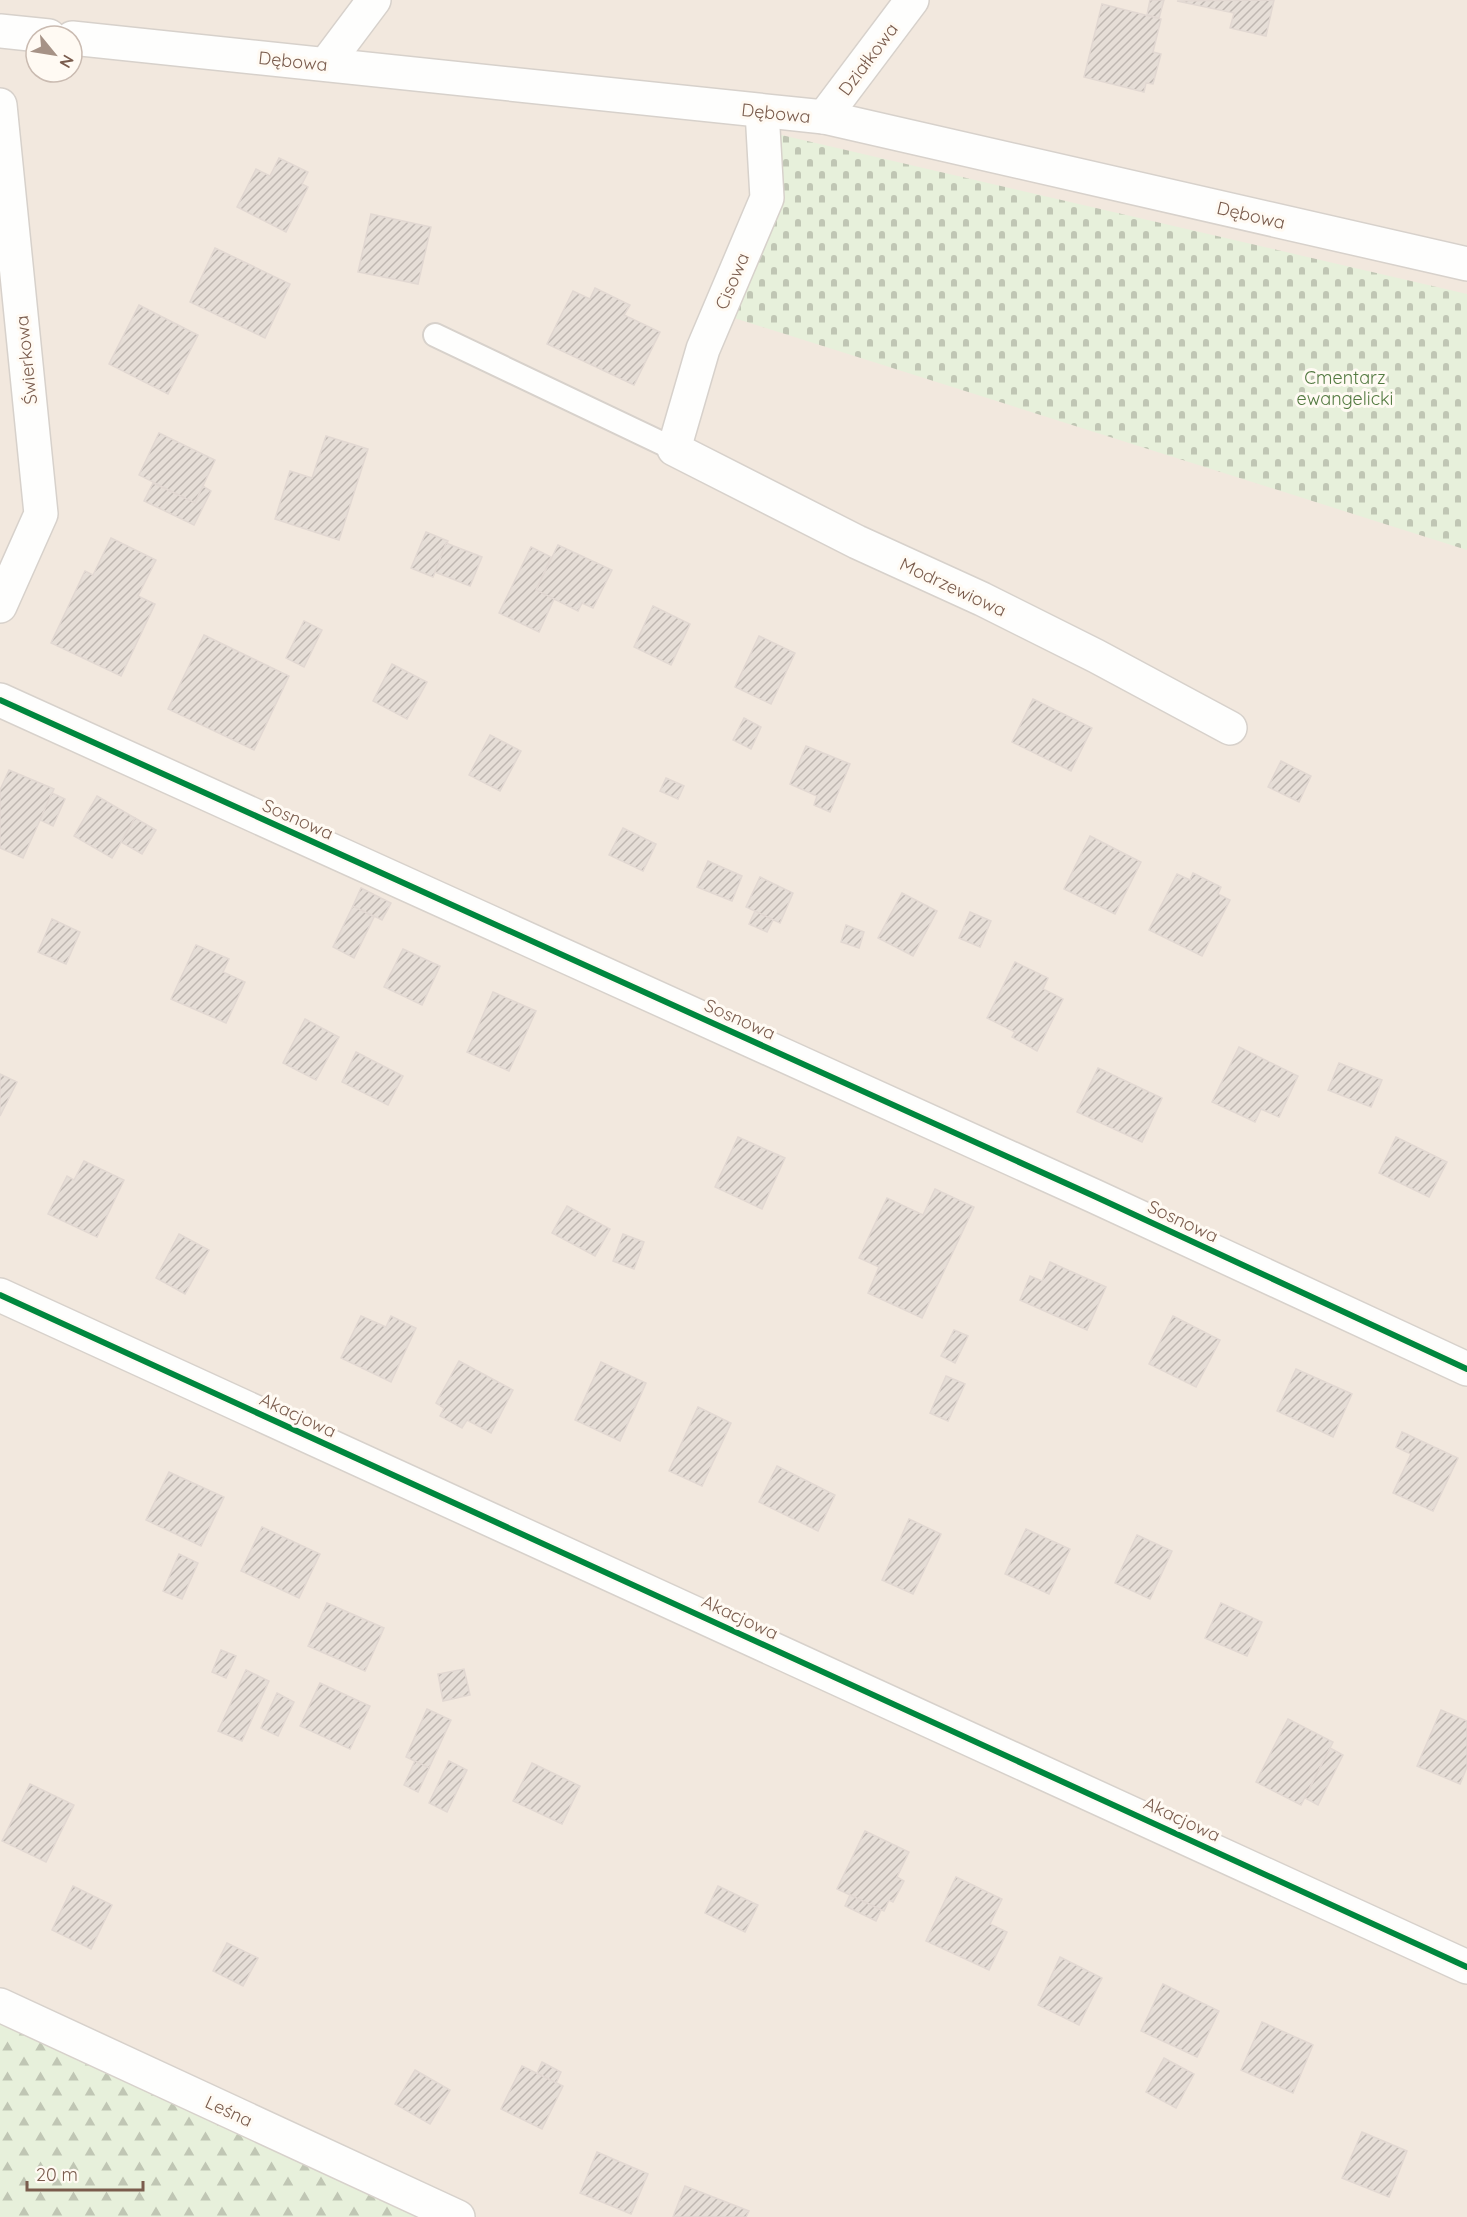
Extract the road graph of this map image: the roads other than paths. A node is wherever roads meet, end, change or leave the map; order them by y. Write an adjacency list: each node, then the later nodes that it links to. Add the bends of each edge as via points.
1 (374, 0): 6 (street)
2 (912, 0): 9 (street, Działkowa)
3 (0, 31): 4 (street)
4 (24, 33)
5 (84, 39): 6 (street, Dębowa)
6 (326, 64): 8 (street, Dębowa)
7 (0, 105): 13 (street, Świerkowa, via 41,514)
8 (762, 111): 9 (street, Dębowa); 12 (street, Cisowa, via 767,198 703,349)
9 (824, 117): 10 (street, Dębowa)
10 (1467, 264)
11 (435, 335): 12 (lane)
12 (674, 449): 15 (street, Modrzewiowa, via 1096,656)
13 (0, 606)
14 (0, 700): 17 (street, Sosnowa, via 1073,1186)
15 (1230, 728)
16 (0, 1295): 18 (street, Akacjowa)
17 (1467, 1369)
18 (1467, 1967)
19 (0, 2005): 20 (street, Leśna)
20 (458, 2217)

